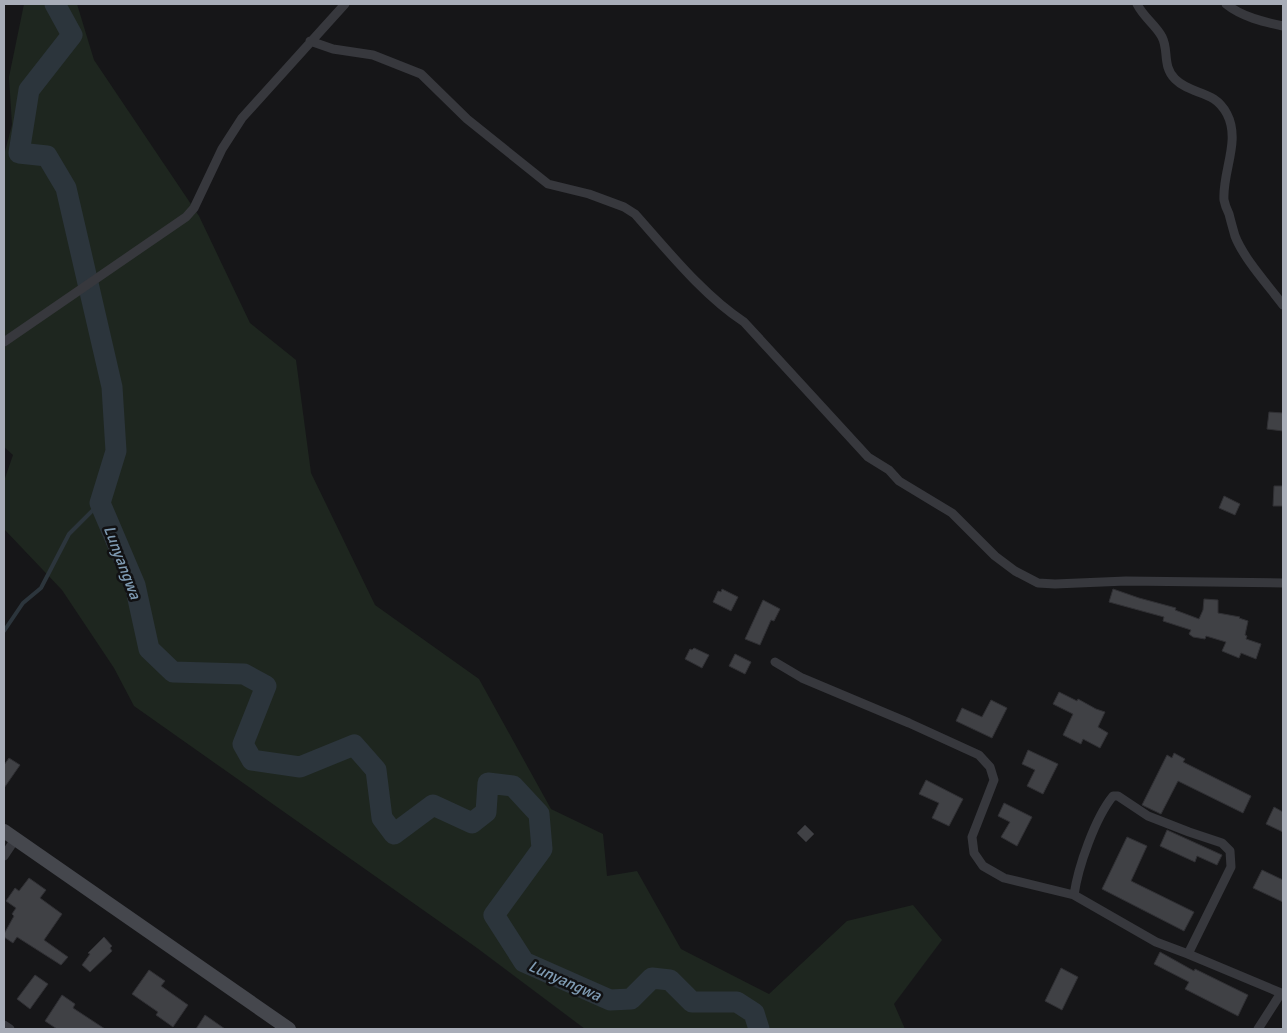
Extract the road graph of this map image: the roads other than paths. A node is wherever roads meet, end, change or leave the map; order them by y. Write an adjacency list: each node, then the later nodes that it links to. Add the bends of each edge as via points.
1 (345, 4): 5 (street)
2 (1137, 4): 6 (street, via 1142,15 1163,38 1165,57 1174,78 1187,88 1212,96 1228,115 1232,131 1224,200 1236,238)
3 (1226, 4): 4 (street, via 1253,18)
4 (1283, 26)
5 (310, 41): 7 (street, via 242,118 222,149 194,208 186,217); 8 (street, via 333,49 373,55 421,74 467,119 548,184 589,194 635,214 705,290 744,322 868,457 889,470 899,481 952,513 995,556 1015,571 1038,583 1055,584 1126,581)
6 (1283, 305)
7 (4, 342)
8 (1283, 583)
9 (775, 662): 12 (street, via 802,678 979,755 990,767 994,780 972,837 974,853 983,866 1004,878)
10 (10, 834): 11 (street); 17 (street)
11 (4, 856)
12 (1074, 895): 13 (street, via 1156,942); 13 (street, via 1090,838 1113,796 1148,816 1222,843 1230,851 1231,867)
13 (1188, 954): 14 (street)
14 (1282, 991): 18 (street)
15 (4, 1025): 16 (street)
16 (10, 1029)
17 (289, 1029)
18 (1258, 1029)

